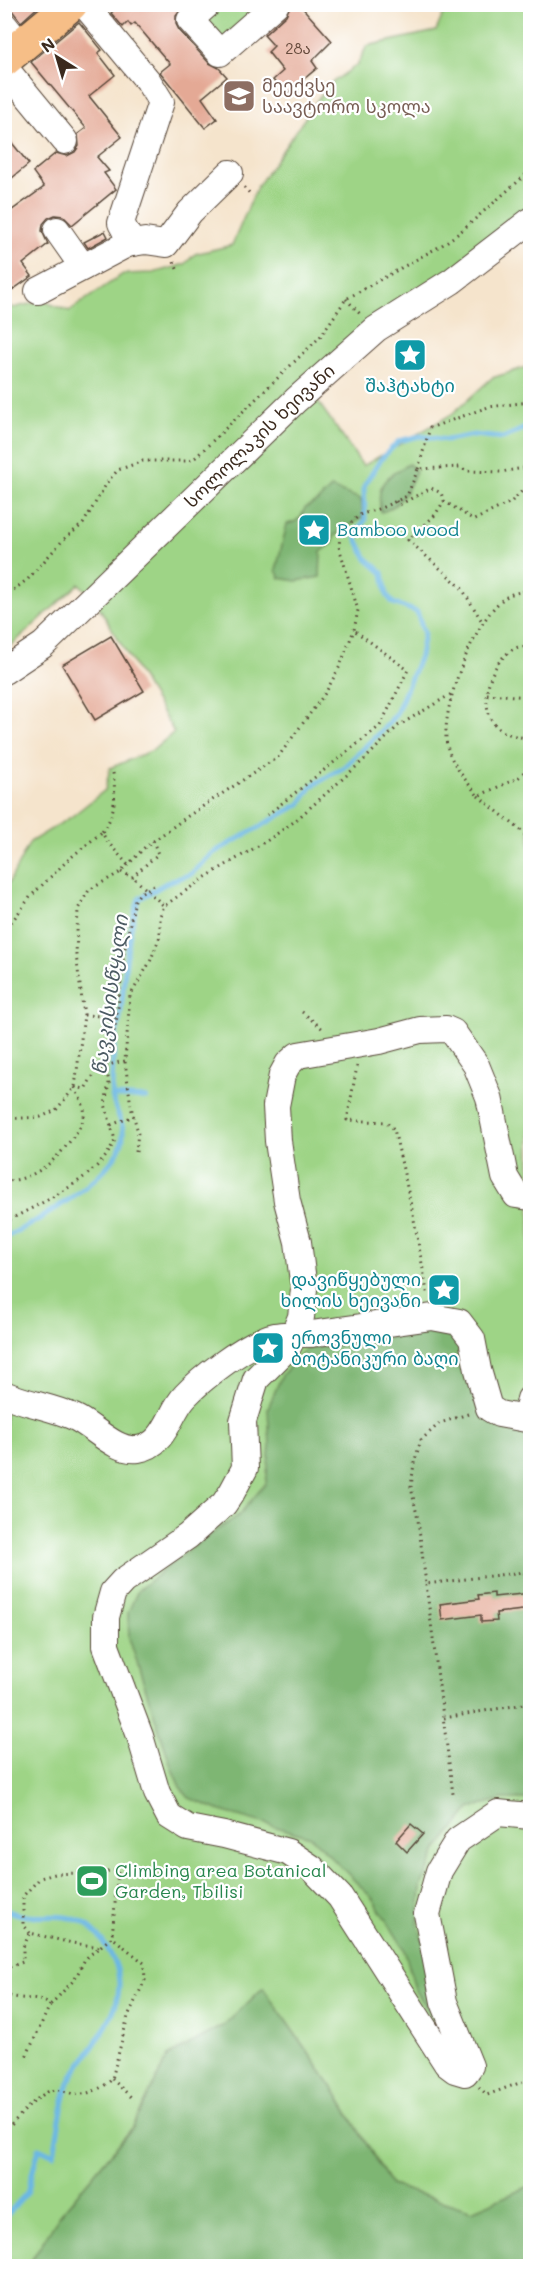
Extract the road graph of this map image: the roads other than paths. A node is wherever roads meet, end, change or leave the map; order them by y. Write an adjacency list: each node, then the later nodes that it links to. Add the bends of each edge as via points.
1 (71, 4): 5 (main road)
2 (84, 4): 10 (street, via 161,102 121,223)
3 (208, 4): 4 (street, via 190,20 220,53)
4 (276, 4)
5 (9, 50): 6 (street)
6 (65, 141)
7 (230, 173): 10 (street, via 190,212 166,244)
8 (531, 221): 13 (street, სოლოლაკის ხეივანი, via 452,282 376,329 43,645)
9 (57, 230): 11 (street)
10 (128, 244): 11 (street)
11 (83, 267): 12 (street)
12 (38, 291)
13 (4, 671)
14 (531, 1197): 15 (street, via 516,1195 505,1177 489,1098 476,1065 453,1032 420,1030 298,1055 282,1075 276,1106 287,1202 298,1242 304,1289 301,1317)
15 (294, 1334): 16 (street, via 263,1339 240,1353 185,1396 165,1431 148,1447 124,1447 73,1417); 17 (street, via 432,1317 459,1322 472,1339 489,1408 499,1414); 18 (street, via 288,1347 256,1379 243,1421 245,1468 224,1504 113,1592 106,1617 106,1646 157,1793 169,1816 188,1827 288,1852 312,1868 340,1897 447,2064 465,2073 470,2066 444,2002 427,1914 439,1871 458,1839 498,1813)
16 (4, 1394)
17 (529, 1413)
18 (531, 1816)

